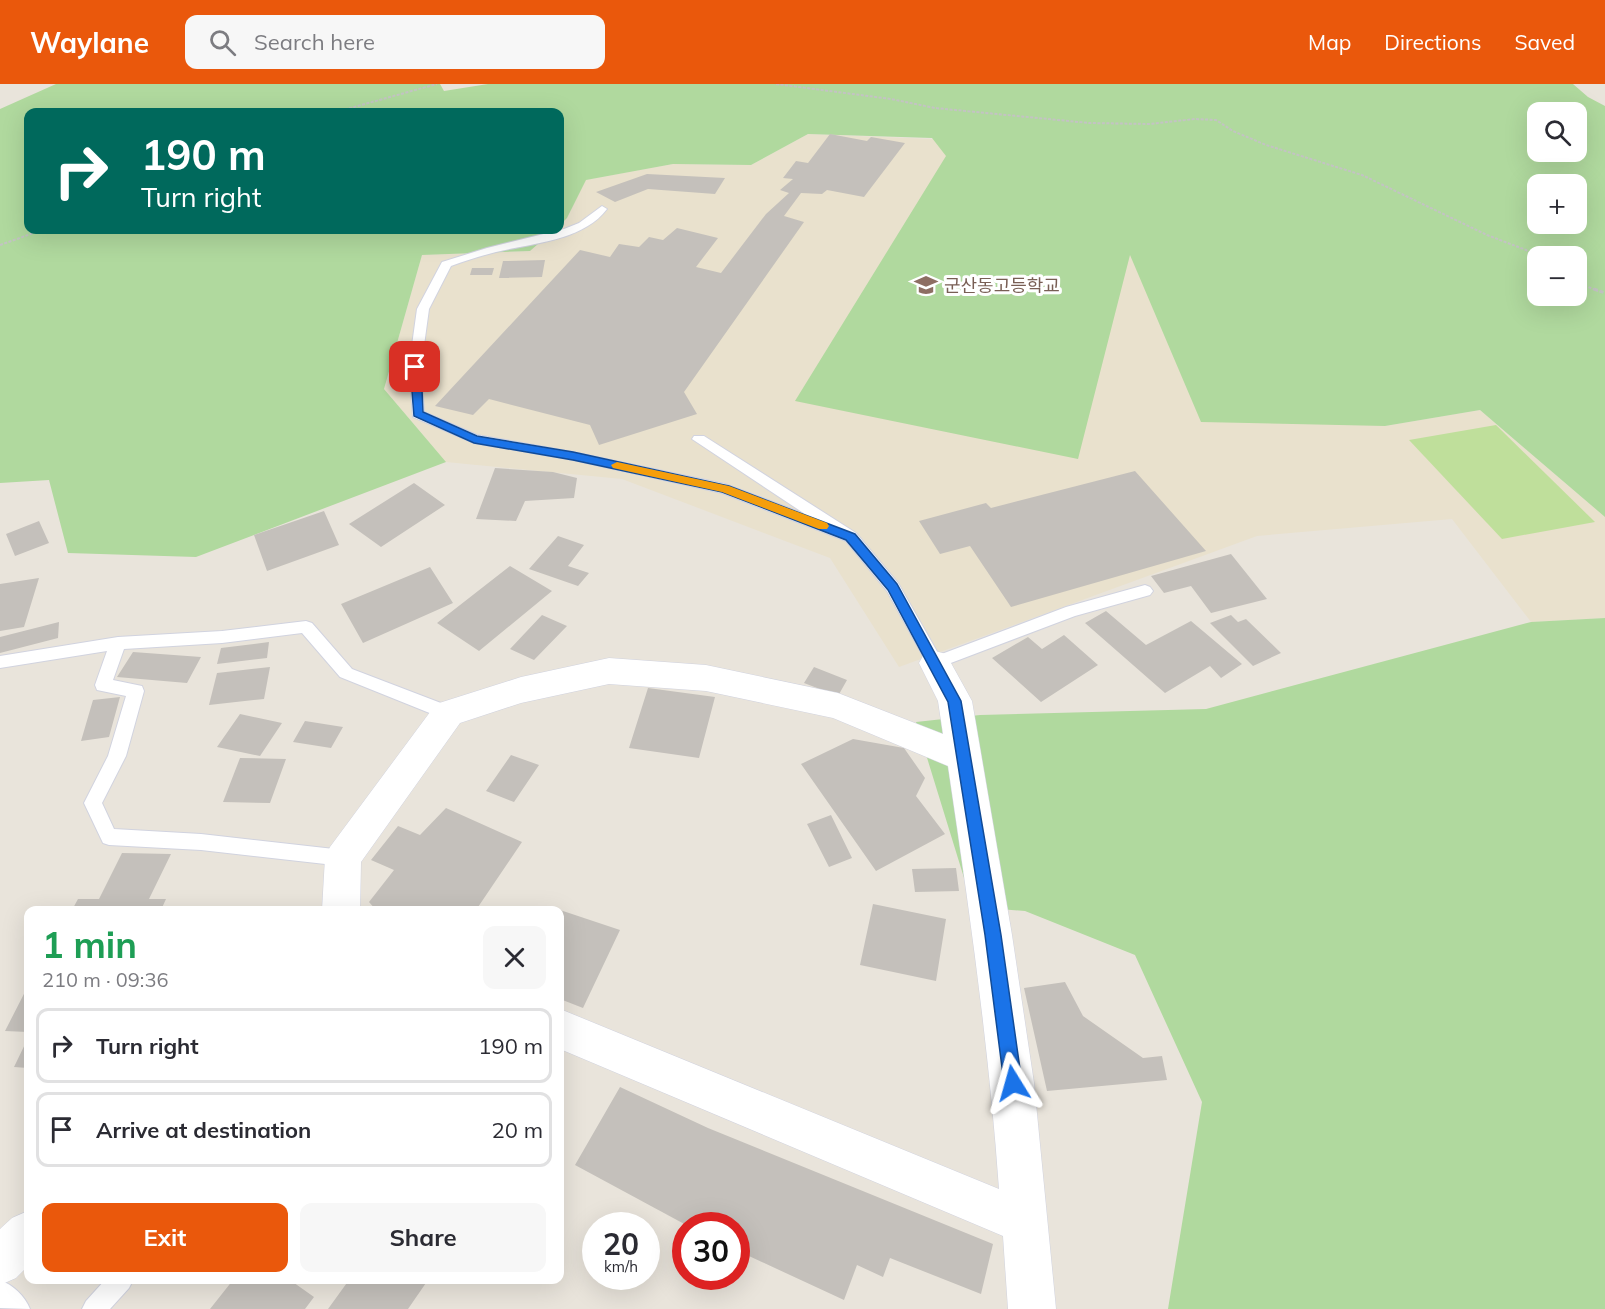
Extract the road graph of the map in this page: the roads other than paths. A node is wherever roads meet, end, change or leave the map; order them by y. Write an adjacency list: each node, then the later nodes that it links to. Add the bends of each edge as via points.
1 (602, 209): 2 (lane, via 597,218)
2 (564, 232)
3 (559, 234): 5 (lane, via 446,264 423,309 415,367 418,414 474,439 725,489)
4 (699, 440): 5 (lane)
5 (851, 537): 9 (lane, via 892,587)
6 (1145, 591): 9 (lane, via 1071,611)
7 (118, 643): 8 (lane); 10 (lane, via 306,627 346,673); 12 (lane, via 103,686 136,691 117,756 93,803 109,837 201,842)
8 (0, 662)
9 (935, 663): 11 (street, via 955,701)
10 (448, 713): 11 (street, via 521,690 609,671 706,678 838,706); 12 (street)
11 (964, 758): 15 (street, via 1013,1083)
12 (343, 858): 13 (street)
13 (341, 906)
14 (564, 1031): 15 (street)
15 (1025, 1222): 22 (street)
16 (24, 1238): 17 (street)
17 (0, 1262)
18 (117, 1284): 21 (lane)
19 (0, 1292): 20 (lane)
20 (18, 1309)
21 (94, 1309)
22 (1032, 1309)

